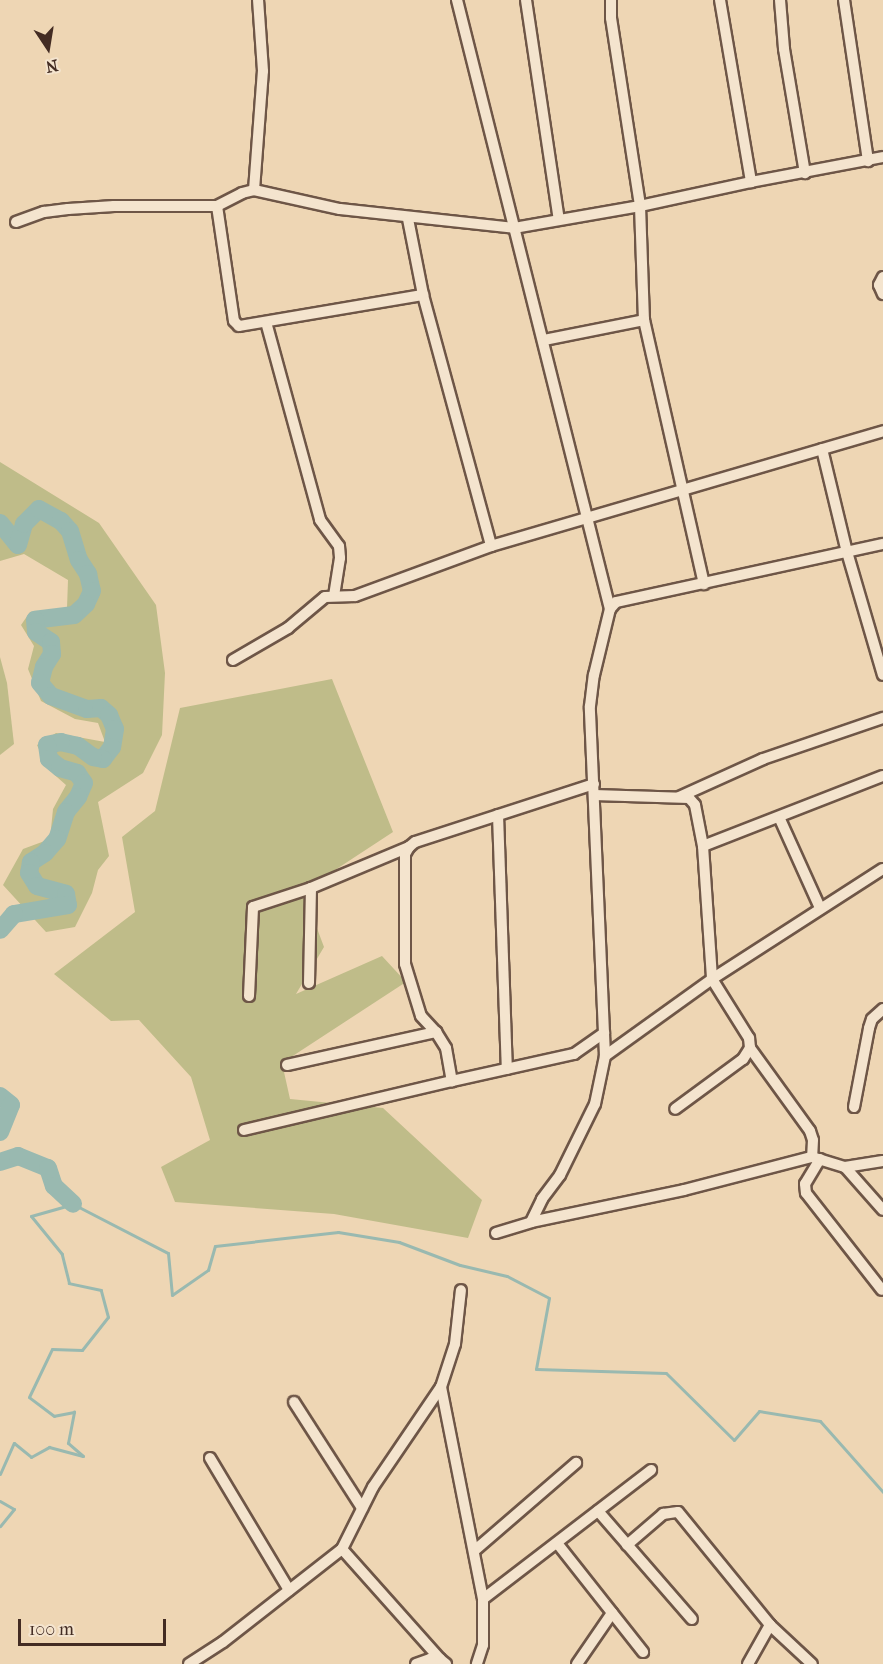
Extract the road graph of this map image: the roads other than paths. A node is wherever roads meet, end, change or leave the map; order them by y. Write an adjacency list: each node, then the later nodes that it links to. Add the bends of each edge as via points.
1 (258, 0): 12 (street, via 263,71)
2 (457, 0): 18 (street)
3 (526, 0): 16 (street)
4 (611, 0): 14 (street)
5 (720, 0): 11 (street)
6 (780, 0): 10 (street, via 784,49)
7 (844, 0): 9 (street)
8 (883, 158): 9 (street)
9 (868, 161): 10 (street)
10 (805, 173): 11 (street)
11 (751, 182): 14 (street)
12 (254, 190): 13 (street); 15 (street)
13 (217, 206): 17 (street, via 68,209); 23 (street, via 234,321 240,326)
14 (640, 207): 16 (street); 22 (street)
15 (408, 219): 18 (street); 21 (street)
16 (559, 220): 18 (street)
17 (16, 222)
18 (514, 228): 24 (street)
19 (883, 277): 20 (street, via 879,285)
20 (883, 294)
21 (423, 295): 23 (street); 30 (street)
22 (644, 320): 24 (street); 27 (street)
23 (266, 322): 33 (street, via 320,520 339,546)
24 (544, 340): 28 (street)
25 (883, 431): 26 (street)
26 (822, 448): 27 (street); 31 (street)
27 (684, 489): 28 (street); 32 (street)
28 (587, 517): 30 (street); 34 (street)
29 (883, 544): 31 (street)
30 (491, 546): 33 (street, via 355,596)
31 (848, 552): 32 (street); 36 (street)
32 (704, 584): 34 (street, via 616,602)
33 (334, 596): 35 (street, via 325,597 288,628)
34 (609, 609): 39 (street, via 590,706)
35 (233, 660)
36 (883, 675)
37 (883, 718): 40 (street, via 763,759)
38 (883, 776): 42 (street)
39 (594, 790): 40 (street); 41 (street); 53 (street)
40 (677, 798): 43 (street, via 689,798 695,805)
41 (498, 815): 44 (street); 57 (street)
42 (779, 816): 43 (street); 47 (street)
43 (703, 846): 48 (street)
44 (408, 847): 46 (street); 52 (street, via 405,964 421,1016)
45 (883, 869): 47 (street)
46 (310, 888): 49 (street); 50 (street, via 253,907)
47 (820, 908): 48 (street)
48 (712, 979): 54 (street, via 749,1038); 55 (street)
49 (309, 983)
50 (249, 996)
51 (883, 1009): 59 (street, via 869,1028)
52 (436, 1032): 56 (street); 58 (street, via 446,1048)
53 (604, 1033): 55 (street); 57 (street, via 574,1054)
54 (750, 1048): 60 (street, via 743,1059); 62 (street, via 810,1131)
55 (605, 1056): 66 (street, via 595,1104 560,1175)
56 (287, 1065)
57 (507, 1069): 58 (street)
58 (452, 1081): 61 (street)
59 (854, 1107)
60 (675, 1109)
61 (244, 1130)
62 (816, 1158): 64 (street); 66 (street); 69 (street, via 805,1184 806,1192)
63 (883, 1161): 64 (street)
64 (845, 1167): 65 (street)
65 (883, 1210)
66 (531, 1222): 67 (street)
67 (496, 1233)
68 (461, 1290): 70 (street, via 455,1344)
69 (882, 1290)
70 (441, 1387): 75 (street); 80 (street)
71 (294, 1402): 75 (street)
72 (210, 1458): 81 (street)
73 (576, 1463): 80 (street)
74 (651, 1470): 76 (street)
75 (362, 1508): 79 (street)
76 (598, 1511): 77 (street); 78 (street)
77 (557, 1543): 82 (street); 83 (street)
78 (627, 1545): 84 (street); 85 (street, via 663,1514 678,1512)
79 (342, 1549): 81 (street); 87 (street)
80 (474, 1551): 82 (street)
81 (289, 1590): 88 (street, via 224,1642)
82 (483, 1599): 90 (street, via 483,1645)
83 (612, 1614): 86 (street); 91 (street)
84 (692, 1619)
85 (770, 1625): 92 (street); 93 (street)
86 (643, 1652)
87 (443, 1662): 89 (street, via 430,1659)
88 (189, 1664)
89 (416, 1664)
90 (477, 1664)
91 (577, 1664)
92 (748, 1664)
93 (812, 1664)

